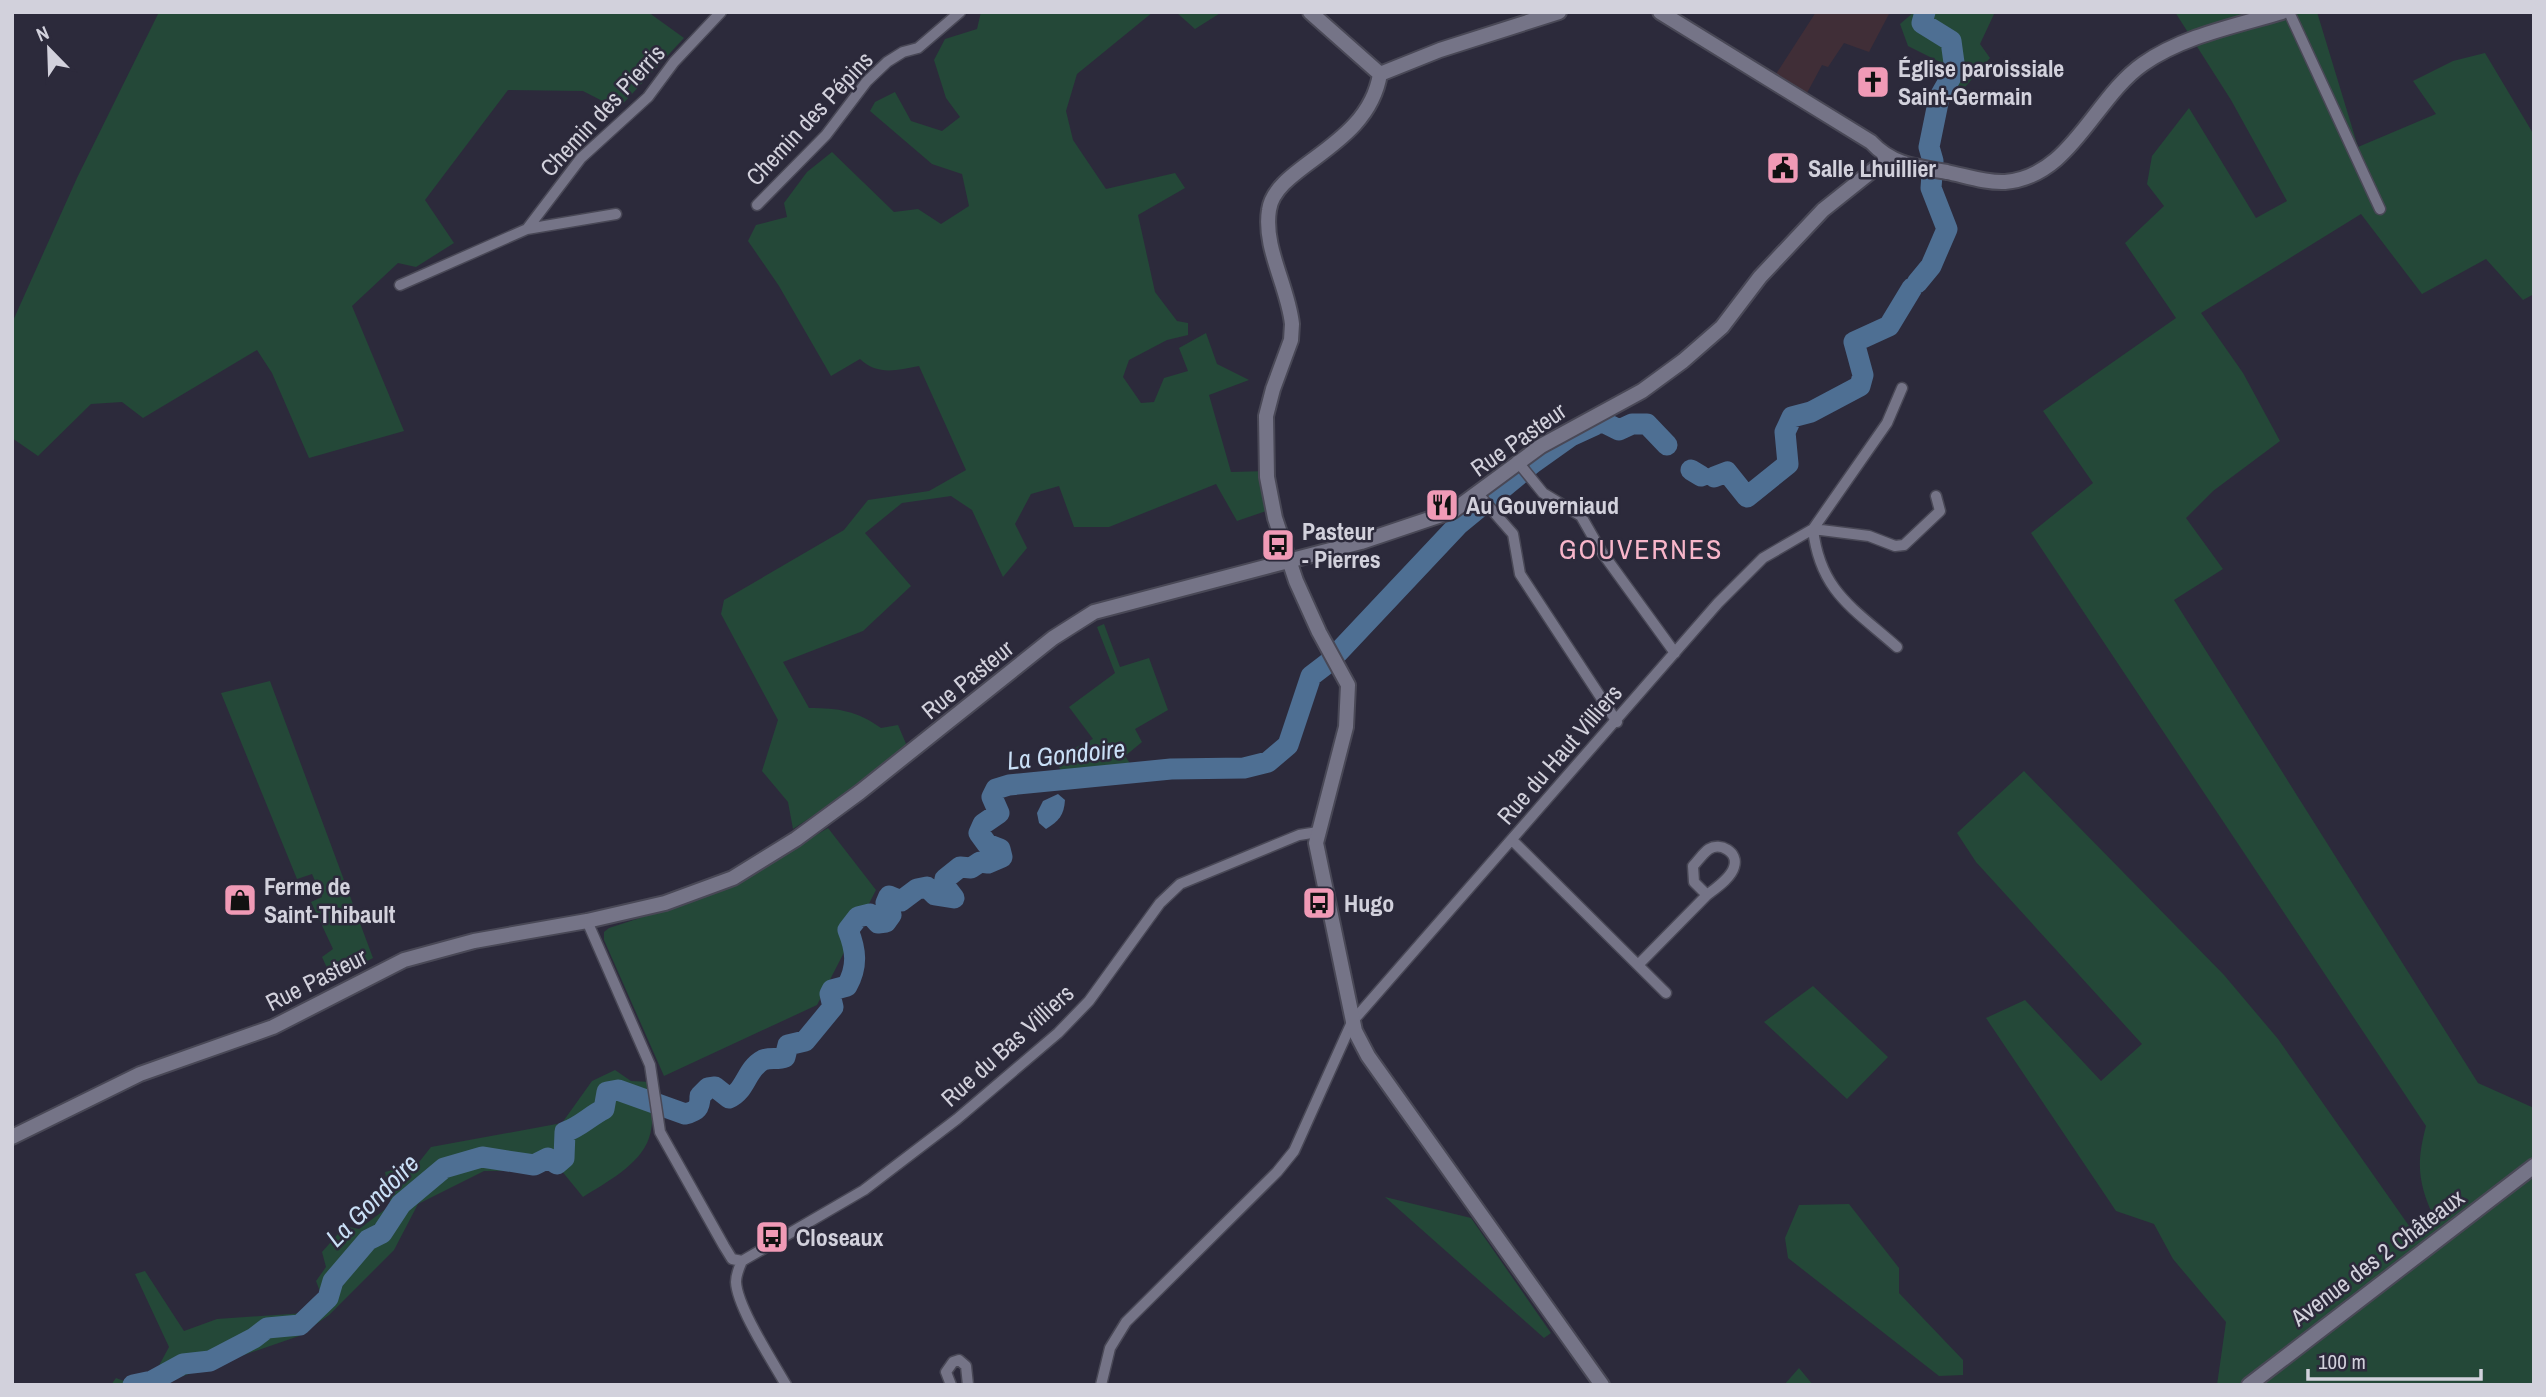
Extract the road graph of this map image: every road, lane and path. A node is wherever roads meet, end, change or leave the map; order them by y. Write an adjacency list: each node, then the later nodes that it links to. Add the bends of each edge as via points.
1 (720, 12): 13 (street, Chemin des Pierris, via 648,97 581,158)
2 (960, 12): 10 (street, Chemin des Pépins, via 918,48 895,57 867,81 826,135)
3 (1310, 12): 8 (street)
4 (1559, 12): 8 (street)
5 (1660, 12): 9 (street, via 1871,142)
6 (2282, 12): 9 (street, via 2188,41 2142,64 2109,93 2065,152 2030,175 1991,181)
7 (2289, 12): 11 (street)
8 (1380, 74): 20 (street, via 1370,105 1356,126 1298,170 1269,206 1267,229 1292,324 1264,442 1275,518)
9 (1887, 159): 16 (street, Rue Pasteur, via 1823,210 1760,276 1722,327 1693,352 1642,391 1559,434)
10 (757, 205)
11 (2380, 209)
12 (616, 214): 13 (street)
13 (527, 229): 14 (street, Chemin des Pierris)
14 (400, 285)
15 (1902, 388): 19 (street, via 1887,423)
16 (1522, 468): 18 (street, Rue Pasteur); 22 (street, via 1543,493 1581,516)
17 (1936, 496): 19 (street, via 1940,511 1904,545 1895,547 1869,536)
18 (1483, 500): 20 (street, Rue Pasteur); 23 (street, via 1514,535 1520,574)
19 (1813, 529): 21 (street, via 1816,559 1829,584); 22 (street, Rue du Haut Villiers, via 1763,558)
20 (1290, 561): 24 (street, via 1348,685 1348,713); 27 (street, Rue Pasteur, via 1085,616 870,784 764,860 733,878 665,903)
21 (1897, 646)
22 (1675, 653): 23 (street, Rue du Haut Villiers)
23 (1617, 722): 25 (street, Rue du Haut Villiers)
24 (1318, 832): 30 (street); 33 (street, Rue du Bas Villiers, via 1299,835 1180,884 1160,902 1089,1001 1058,1033 875,1183)
25 (1513, 840): 28 (street); 30 (street, Rue du Haut Villiers)
26 (1707, 895): 26 (street, via 1734,869 1731,852 1721,846 1710,848 1693,866 1694,882); 28 (street)
27 (587, 921): 31 (street, Rue Pasteur, via 474,941 404,960 273,1027 140,1074); 33 (street, via 650,1065 660,1132 732,1259)
28 (1638, 965): 29 (street)
29 (1666, 993)
30 (1352, 1023): 37 (street, Rue du Haut Villiers, via 1294,1151 1126,1322 1110,1348); 38 (street, via 1368,1056)
31 (12, 1137)
32 (2534, 1166): 39 (street, Avenue des 2 Châteaux)
33 (742, 1261): 34 (street, via 736,1283 741,1299)
34 (786, 1385)
35 (951, 1385): 36 (street, via 946,1372 960,1360 966,1366)
36 (968, 1385)
37 (1101, 1385)
38 (1602, 1385)
39 (2249, 1385)

